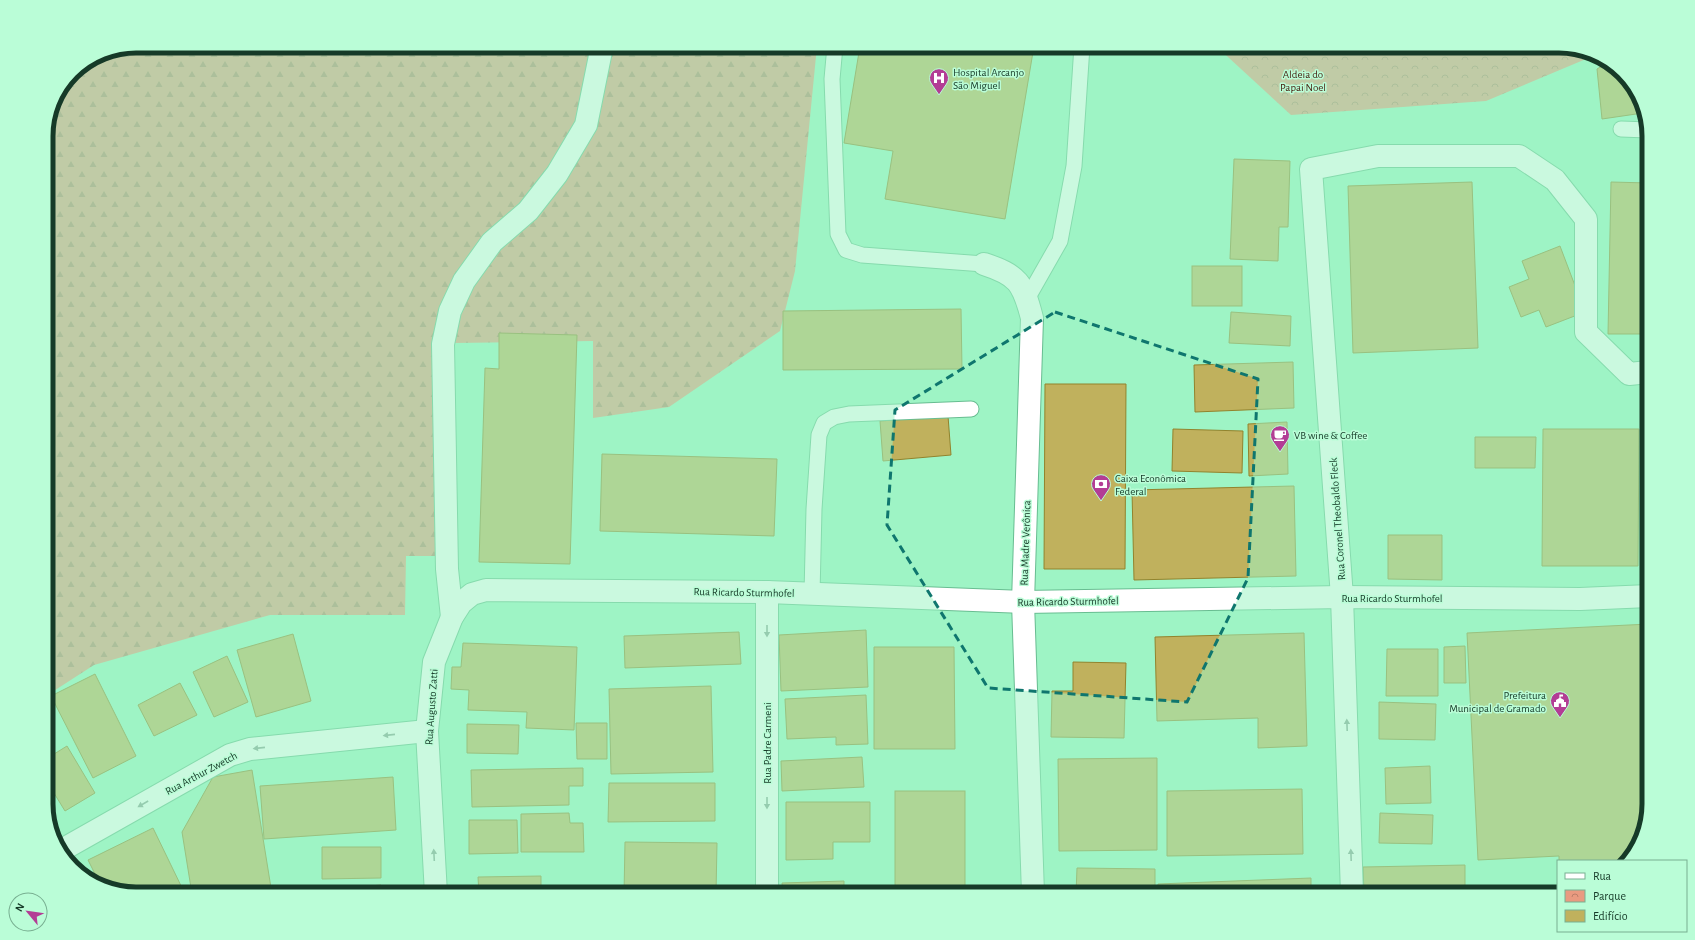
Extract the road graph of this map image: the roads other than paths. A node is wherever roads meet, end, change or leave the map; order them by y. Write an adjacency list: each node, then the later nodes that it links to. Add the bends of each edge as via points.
1 (601, 53): 16 (street, via 586,125 557,174 533,205 492,242 464,281 450,311 443,344 447,569)
2 (834, 53): 6 (lane, via 832,80 838,234 846,250 862,254)
3 (1082, 53): 7 (lane, via 1074,166 1060,240)
4 (1621, 128): 5 (lane)
5 (1642, 130)
6 (984, 264): 7 (street, Rua Madre Verônica, via 1011,275 1020,283)
7 (1027, 299): 15 (street, Rua Madre Verônica, via 1032,318)
8 (1642, 373): 14 (street, Rua Coronel Theobaldo Fleck, via 1629,374 1586,332 1586,219 1555,180 1519,156 1378,156 1311,169)
9 (971, 408): 12 (lane, via 849,414 834,417 824,423 819,435)
10 (486, 590): 11 (street, Rua Ricardo Sturmhofel); 16 (street, Rua Augusto Zatti, via 472,594 461,603)
11 (767, 592): 12 (street, Rua Ricardo Sturmhofel); 20 (street, Rua Padre Carmeni, one-way to 20)
12 (812, 594): 15 (street, Rua Ricardo Sturmhofel)
13 (1642, 596): 14 (street, Rua Ricardo Sturmhofel, via 1580,599)
14 (1342, 597): 15 (street, Rua Ricardo Sturmhofel); 22 (street, Rua Coronel Theobaldo Fleck, one-way to 14)
15 (1023, 602): 21 (street, Rua Madre Verônica)
16 (452, 616): 17 (street, Rua Augusto Zatti, via 434,662)
17 (427, 731): 18 (street, Rua Arthur Zwetch, one-way to 18, via 250,749 230,755); 19 (street, Rua Augusto Zatti, one-way to 17)
18 (66, 848)
19 (436, 887)
20 (767, 887)
21 (1033, 887)
22 (1352, 887)

